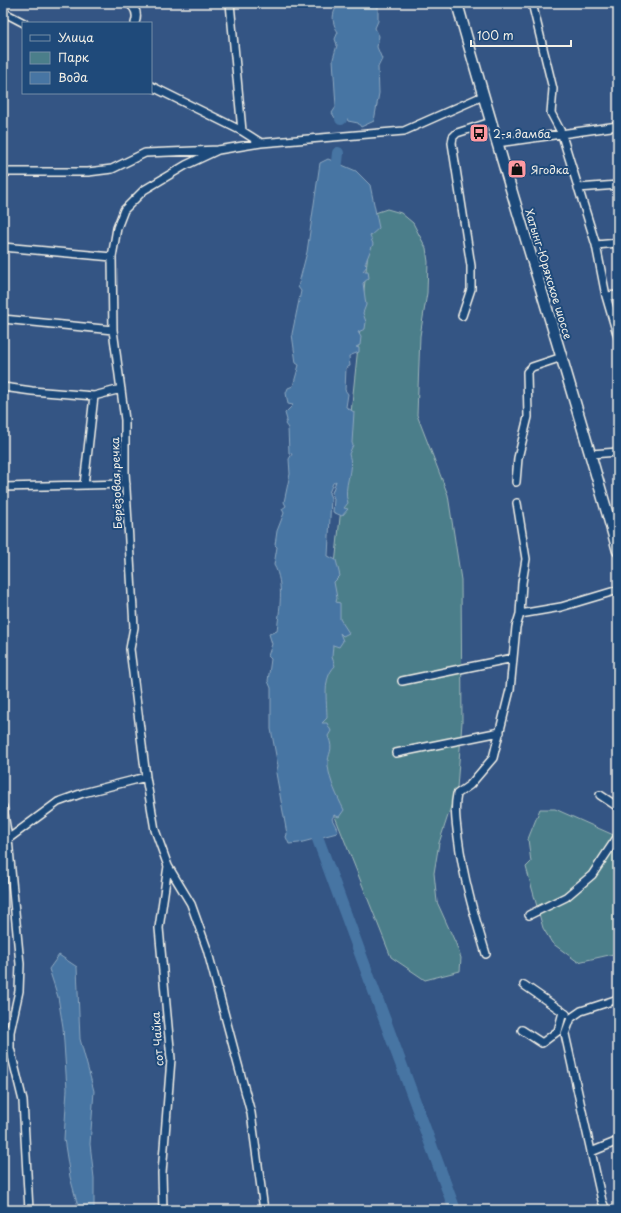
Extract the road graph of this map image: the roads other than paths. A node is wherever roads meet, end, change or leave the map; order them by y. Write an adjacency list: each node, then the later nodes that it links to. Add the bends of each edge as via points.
1 (127, 3): 7 (street, via 137,14)
2 (230, 3): 12 (street)
3 (457, 3): 9 (main road, Хатынг-Юряхское шоссе)
4 (532, 3): 13 (street, via 553,90 551,112)
5 (3, 12): 6 (street)
6 (22, 22)
7 (136, 22)
8 (152, 86): 12 (street)
9 (483, 96): 10 (main road, Хатынг-Юряхское шоссе); 14 (street, via 404,131)
10 (491, 122): 15 (main road, Хатынг-Юряхское шоссе); 26 (street, via 457,133 452,143 471,266 471,289)
11 (618, 126): 13 (street)
12 (242, 131): 14 (street)
13 (561, 132): 15 (street); 19 (street)
14 (261, 143): 16 (street)
15 (497, 143): 30 (main road, Хатынг-Юряхское шоссе)
16 (218, 150): 17 (street, via 145,153 112,169 88,172); 23 (street, Берёзовая речка, via 186,165 144,190 124,210 117,228)
17 (3, 172)
18 (618, 185): 19 (street)
19 (578, 188): 21 (street)
20 (618, 243): 21 (street)
21 (596, 245): 25 (street)
22 (3, 247): 23 (street)
23 (112, 257): 28 (street, Берёзовая речка)
24 (618, 295): 25 (street)
25 (606, 296): 29 (street)
26 (462, 316)
27 (3, 319): 28 (street)
28 (113, 330): 32 (street, Берёзовая речка)
29 (618, 337)
30 (562, 357): 35 (main road, Хатынг-Юряхское шоссе); 36 (street, via 532,367 527,372 528,417 518,458)
31 (3, 386): 33 (street)
32 (121, 389): 33 (street); 37 (street, Берёзовая речка, via 125,420)
33 (94, 396): 38 (street)
34 (618, 452): 35 (street)
35 (591, 454): 41 (main road, Хатынг-Юряхское шоссе)
36 (516, 482)
37 (126, 484): 38 (street); 48 (street, Берёзовая речка, via 134,627 130,649)
38 (84, 485): 39 (street)
39 (3, 487)
40 (518, 503): 43 (street, via 526,559)
41 (618, 551)
42 (618, 590): 43 (street, via 561,607)
43 (520, 614): 44 (street)
44 (513, 658): 45 (street); 46 (street, via 510,690)
45 (402, 681)
46 (500, 732): 47 (street); 56 (street, via 494,758 457,794 454,804 469,899)
47 (396, 753)
48 (146, 777): 53 (street, via 58,802); 54 (street, Берёзовая речка, via 156,830)
49 (600, 795): 51 (street)
50 (3, 807): 53 (street)
51 (618, 807)
52 (618, 836): 55 (street, via 592,875 566,897)
53 (8, 839): 63 (street, via 20,964 19,991)
54 (168, 866): 67 (street, сот Чайка, via 159,928 171,1059 162,1173); 68 (street, via 191,904 207,949 251,1113)
55 (529, 915)
56 (486, 954)
57 (524, 985): 59 (street)
58 (618, 999): 60 (street, via 581,1010)
59 (562, 1012): 60 (street); 62 (street, via 558,1031 542,1043)
60 (571, 1018): 65 (street, via 565,1034)
61 (3, 1028): 63 (street)
62 (522, 1030)
63 (10, 1032): 66 (street, via 10,1048 23,1101)
64 (618, 1141): 65 (street)
65 (591, 1152): 69 (street)
66 (28, 1210)
67 (163, 1210)
68 (264, 1210)
69 (606, 1210)

